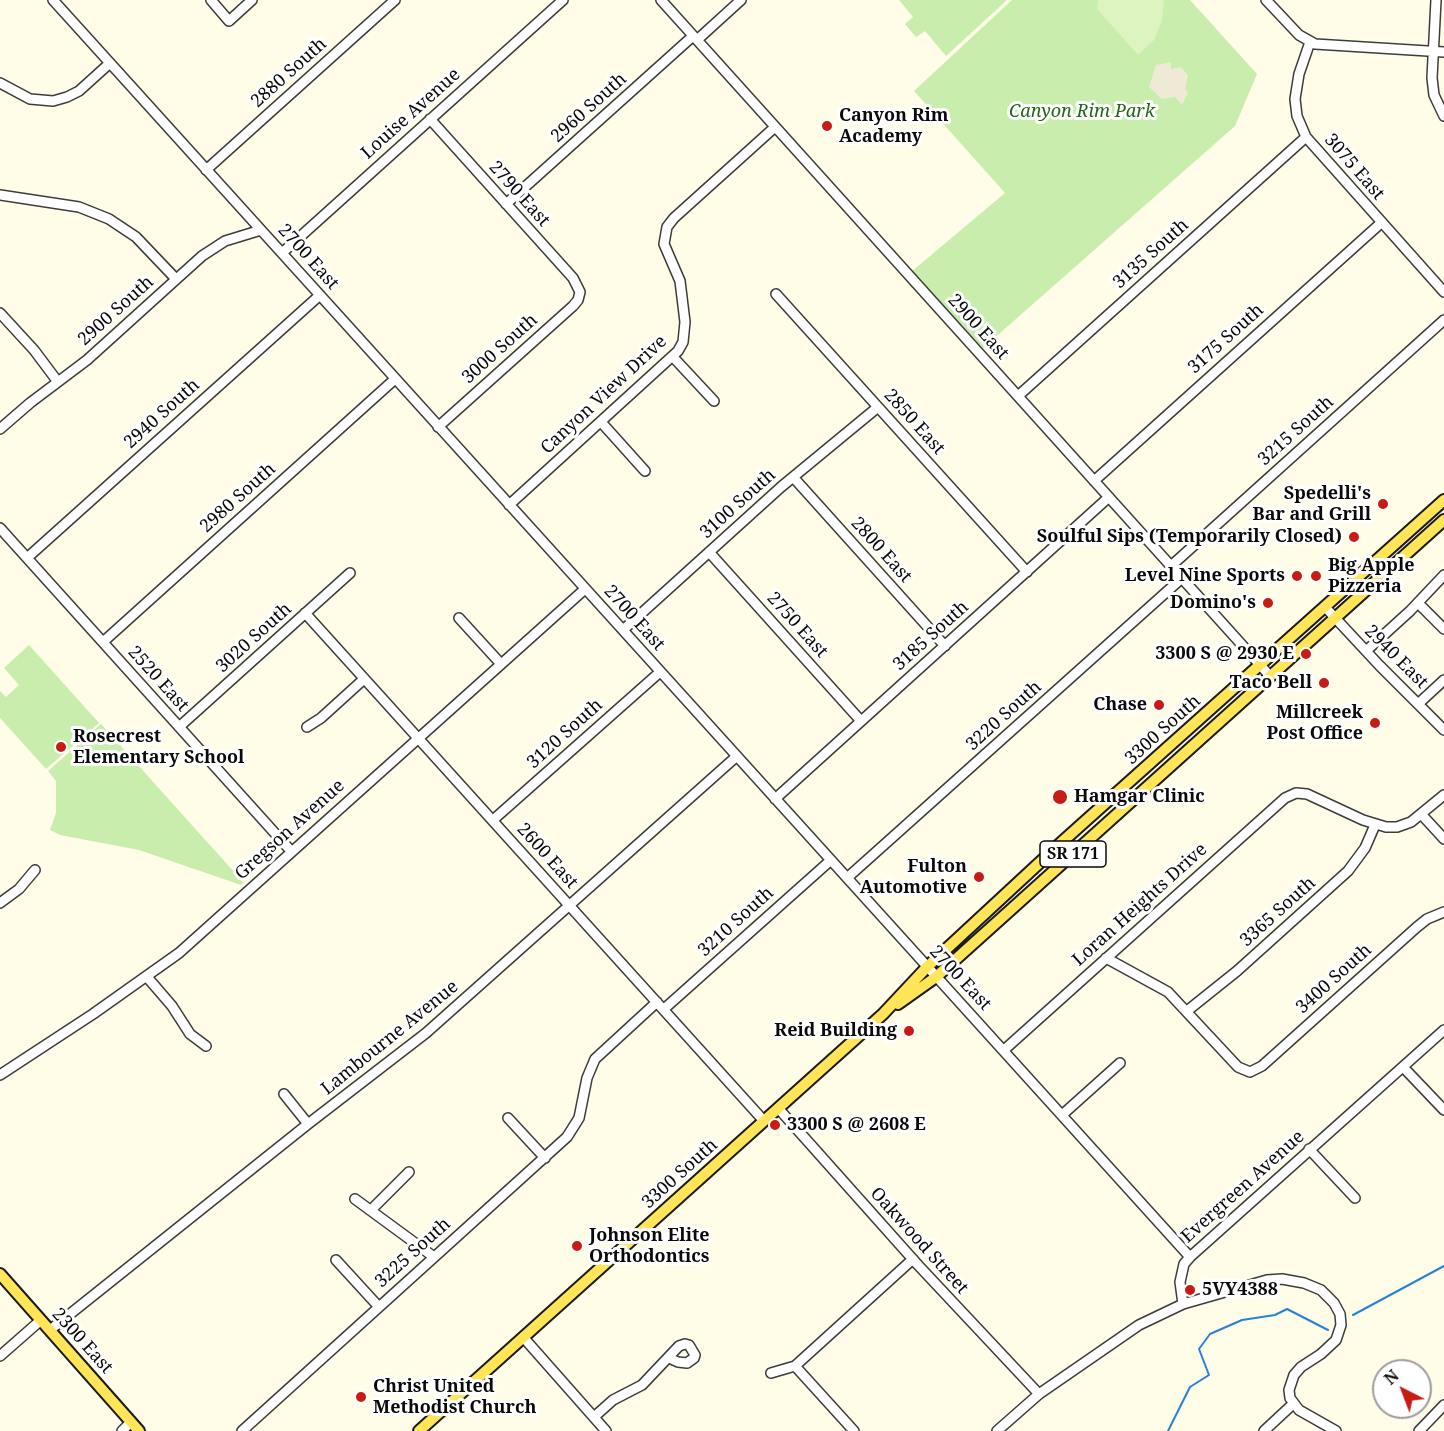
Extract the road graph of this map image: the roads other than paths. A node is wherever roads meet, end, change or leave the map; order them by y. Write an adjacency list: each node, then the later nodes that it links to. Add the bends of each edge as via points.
1 (53, 0): 14 (street, 2700 East)
2 (211, 0): 3 (street, via 229,21)
3 (252, 0)
4 (395, 0): 20 (street, 2880 South)
5 (563, 0): 17 (street, Louise Avenue)
6 (660, 0): 10 (street, 2900 East)
7 (741, 0): 10 (street, 2960 South)
8 (1266, 0): 11 (street)
9 (1436, 0): 12 (street)
10 (695, 38): 18 (street, 2900 East); 22 (street, 2960 South)
11 (1310, 42): 12 (street); 19 (street, 3075 East, via 1295,99)
12 (1432, 51): 13 (street); 16 (street, via 1433,87)
13 (1444, 52)
14 (110, 63): 15 (street, via 79,91 53,101 30,99); 20 (street, 2700 East)
15 (0, 84)
16 (1444, 116)
17 (430, 119): 22 (street, 2790 East); 25 (street, Louise Avenue)
18 (776, 128): 33 (street, Canyon View Drive, via 667,228 665,249 680,281 685,322 682,342); 36 (street, 2900 East)
19 (1306, 137): 23 (street, 3075 East); 36 (street, 3135 South)
20 (206, 170): 24 (street, 2700 East)
21 (0, 195): 26 (street, via 79,207 109,219 136,237)
22 (506, 204): 27 (street, 2790 East, via 573,278)
23 (1381, 223): 28 (street, 3075 East); 44 (street, 3175 South)
24 (261, 230): 25 (street, 2700 East); 26 (street, 2900 South, via 218,245)
25 (282, 253): 30 (street, 2700 East)
26 (176, 279): 35 (street, 2900 South)
27 (580, 292): 40 (street, 3000 South, via 573,306)
28 (1444, 292)
29 (776, 294): 38 (street, 2850 East)
30 (320, 295): 34 (street, 2700 East); 51 (street, 2940 South)
31 (0, 313): 35 (street)
32 (1444, 320): 52 (street, 3215 South)
33 (673, 357): 37 (street); 39 (street, Canyon View Drive)
34 (396, 379): 40 (street, 2700 East); 65 (street, 2980 South)
35 (58, 382): 41 (street, 2900 South)
36 (1018, 396): 44 (street, 2900 East)
37 (714, 401)
38 (878, 407): 43 (street, 3100 South); 53 (street, 2850 East)
39 (601, 422): 42 (street); 46 (street, Canyon View Drive)
40 (438, 426): 46 (street, 2700 East)
41 (0, 429)
42 (645, 471)
43 (793, 477): 50 (street, 3100 South); 66 (street, 2800 East)
44 (1094, 481): 45 (street, 2900 East)
45 (1109, 498): 52 (street, 2900 East); 53 (street, 3185 South)
46 (509, 505): 57 (street, 2700 East)
47 (1442, 506): 59 (main road, 3300 South / SR 171)
48 (1444, 520): 62 (main road, 3300 South / SR 171)
49 (0, 528): 51 (street, 2520 East)
50 (709, 552): 64 (street, 3100 South); 75 (street, 2750 East)
51 (27, 558): 65 (street, 2520 East)
52 (1171, 566): 56 (street, 2900 East)
53 (1027, 572): 66 (street, 3185 South)
54 (350, 573): 60 (street, 3020 South)
55 (1444, 575): 58 (street)
56 (1182, 578): 69 (street, 2900 East); 90 (street, 3220 South)
57 (585, 589): 64 (street, 2700 East); 68 (street, Gregson Avenue)
58 (1418, 603): 63 (street); 67 (street)
59 (1325, 607): 62 (street, 2940 East); 69 (main road, 3300 South / SR 171)
60 (305, 613): 72 (street, 2600 East); 76 (street, 3020 South)
61 (459, 618): 68 (street)
62 (1335, 618): 67 (street, 2940 East); 71 (main road, 3300 South / SR 171)
63 (1444, 629)
64 (623, 630): 70 (street, 2700 East)
65 (103, 642): 76 (street, 2520 East)
66 (945, 646): 75 (street, 3185 South)
67 (1366, 651): 74 (street, 2940 East)
68 (501, 664): 79 (street, Gregson Avenue)
69 (1260, 665): 71 (street, 2900 East); 95 (main road, 3300 South / SR 171)
70 (660, 672): 80 (street, 2700 East); 84 (street, 3120 South)
71 (1270, 676): 97 (main road, 3300 South / SR 171)
72 (364, 679): 77 (street); 79 (street, 2600 East)
73 (1444, 680): 74 (street)
74 (1418, 704): 78 (street, 2940 East)
75 (861, 721): 82 (street, 3185 South)
76 (179, 727): 87 (street, 2520 East)
77 (307, 727)
78 (1444, 730)
79 (418, 738): 84 (street, 2600 East); 87 (street, Gregson Avenue)
80 (737, 756): 82 (street, 2700 East); 92 (street, Lambourne Avenue)
81 (1444, 795): 83 (street)
82 (775, 799): 88 (street, 2700 East)
83 (1422, 815): 85 (street, via 1398,827); 86 (street)
84 (492, 820): 92 (street, 2600 East)
85 (1375, 825): 94 (street, Loran Heights Drive, via 1318,797 1290,795); 100 (street, 3365 South, via 1365,848 1348,871)
86 (1444, 839)
87 (291, 852): 96 (street, Gregson Avenue, via 179,953)
88 (831, 860): 90 (street, 2700 East); 99 (street, 3210 South)
89 (35, 870): 91 (street)
90 (847, 878): 95 (street, 2700 East)
91 (0, 903)
92 (570, 906): 98 (street, 2600 East); 114 (street, Lambourne Avenue, via 426,1033)
93 (1444, 912): 100 (street, 3400 South, via 1417,927 1253,1071 1236,1065)
94 (1106, 958): 100 (street, via 1164,989); 104 (street, Loran Heights Drive)
95 (927, 966): 97 (street, 2700 East); 101 (main road, 3300 South / SR 171)
96 (147, 976): 103 (street, via 190,1034); 107 (street, Gregson Avenue)
97 (936, 977): 101 (main road, 3300 South / SR 171); 104 (street, 2700 East)
98 (657, 1002): 99 (street, 2600 East); 116 (street, 3225 South, via 598,1054 576,1125)
99 (664, 1009): 113 (street, 2600 East)
100 (1187, 1011)
101 (882, 1014): 109 (main road, 3300 South / SR 171)
102 (1444, 1030): 106 (street, Evergreen Avenue)
103 (206, 1046)
104 (1004, 1050): 111 (street, 2700 East)
105 (1120, 1063): 111 (street)
106 (1403, 1067): 110 (street); 115 (street, Evergreen Avenue)
107 (0, 1075)
108 (284, 1094): 114 (street)
109 (778, 1108): 113 (main road, 3300 South / SR 171); 123 (street, Oakwood Street)
110 (1444, 1110)
111 (1062, 1115): 122 (street, 2700 East)
112 (508, 1118): 116 (street)
113 (764, 1120): 130 (main road, 3300 South / SR 171)
114 (308, 1124): 129 (street, Lambourne Avenue)
115 (1309, 1149): 118 (street); 122 (street, Evergreen Avenue)
116 (545, 1158): 121 (street, 3225 South)
117 (409, 1172): 120 (street)
118 (1355, 1198)
119 (355, 1199): 120 (street)
120 (371, 1210): 121 (street)
121 (434, 1257): 127 (street, 3225 South)
122 (1190, 1257): 126 (street, Evergreen Avenue, via 1180,1282)
123 (913, 1259): 133 (street); 135 (street, Oakwood Street)
124 (336, 1260): 127 (street)
125 (0, 1274): 128 (main road, 2300 East)
126 (1183, 1304): 135 (street, via 1127,1332); 136 (street, via 1282,1279 1314,1286 1328,1296 1340,1314 1341,1325 1336,1340 1294,1375 1289,1390)
127 (379, 1307): 141 (street, 3225 South)
128 (41, 1320): 129 (main road, 2300 East); 131 (street)
129 (50, 1330): 139 (main road, 2300 East)
130 (523, 1337): 138 (street); 142 (main road, 3300 South / SR 171)
131 (0, 1356)
132 (669, 1358): 138 (street, via 642,1385 613,1400)
133 (795, 1366): 134 (street); 144 (street)
134 (771, 1373)
135 (1039, 1394): 145 (street)
136 (1293, 1404): 146 (street); 147 (street)
137 (1444, 1405): 148 (street)
138 (594, 1417): 143 (street)
139 (135, 1427): 140 (street)
140 (122, 1431)
141 (242, 1431)
142 (419, 1431)
143 (606, 1431)
144 (854, 1431)
145 (997, 1431)
146 (1264, 1431)
147 (1336, 1431)
148 (1419, 1431)

